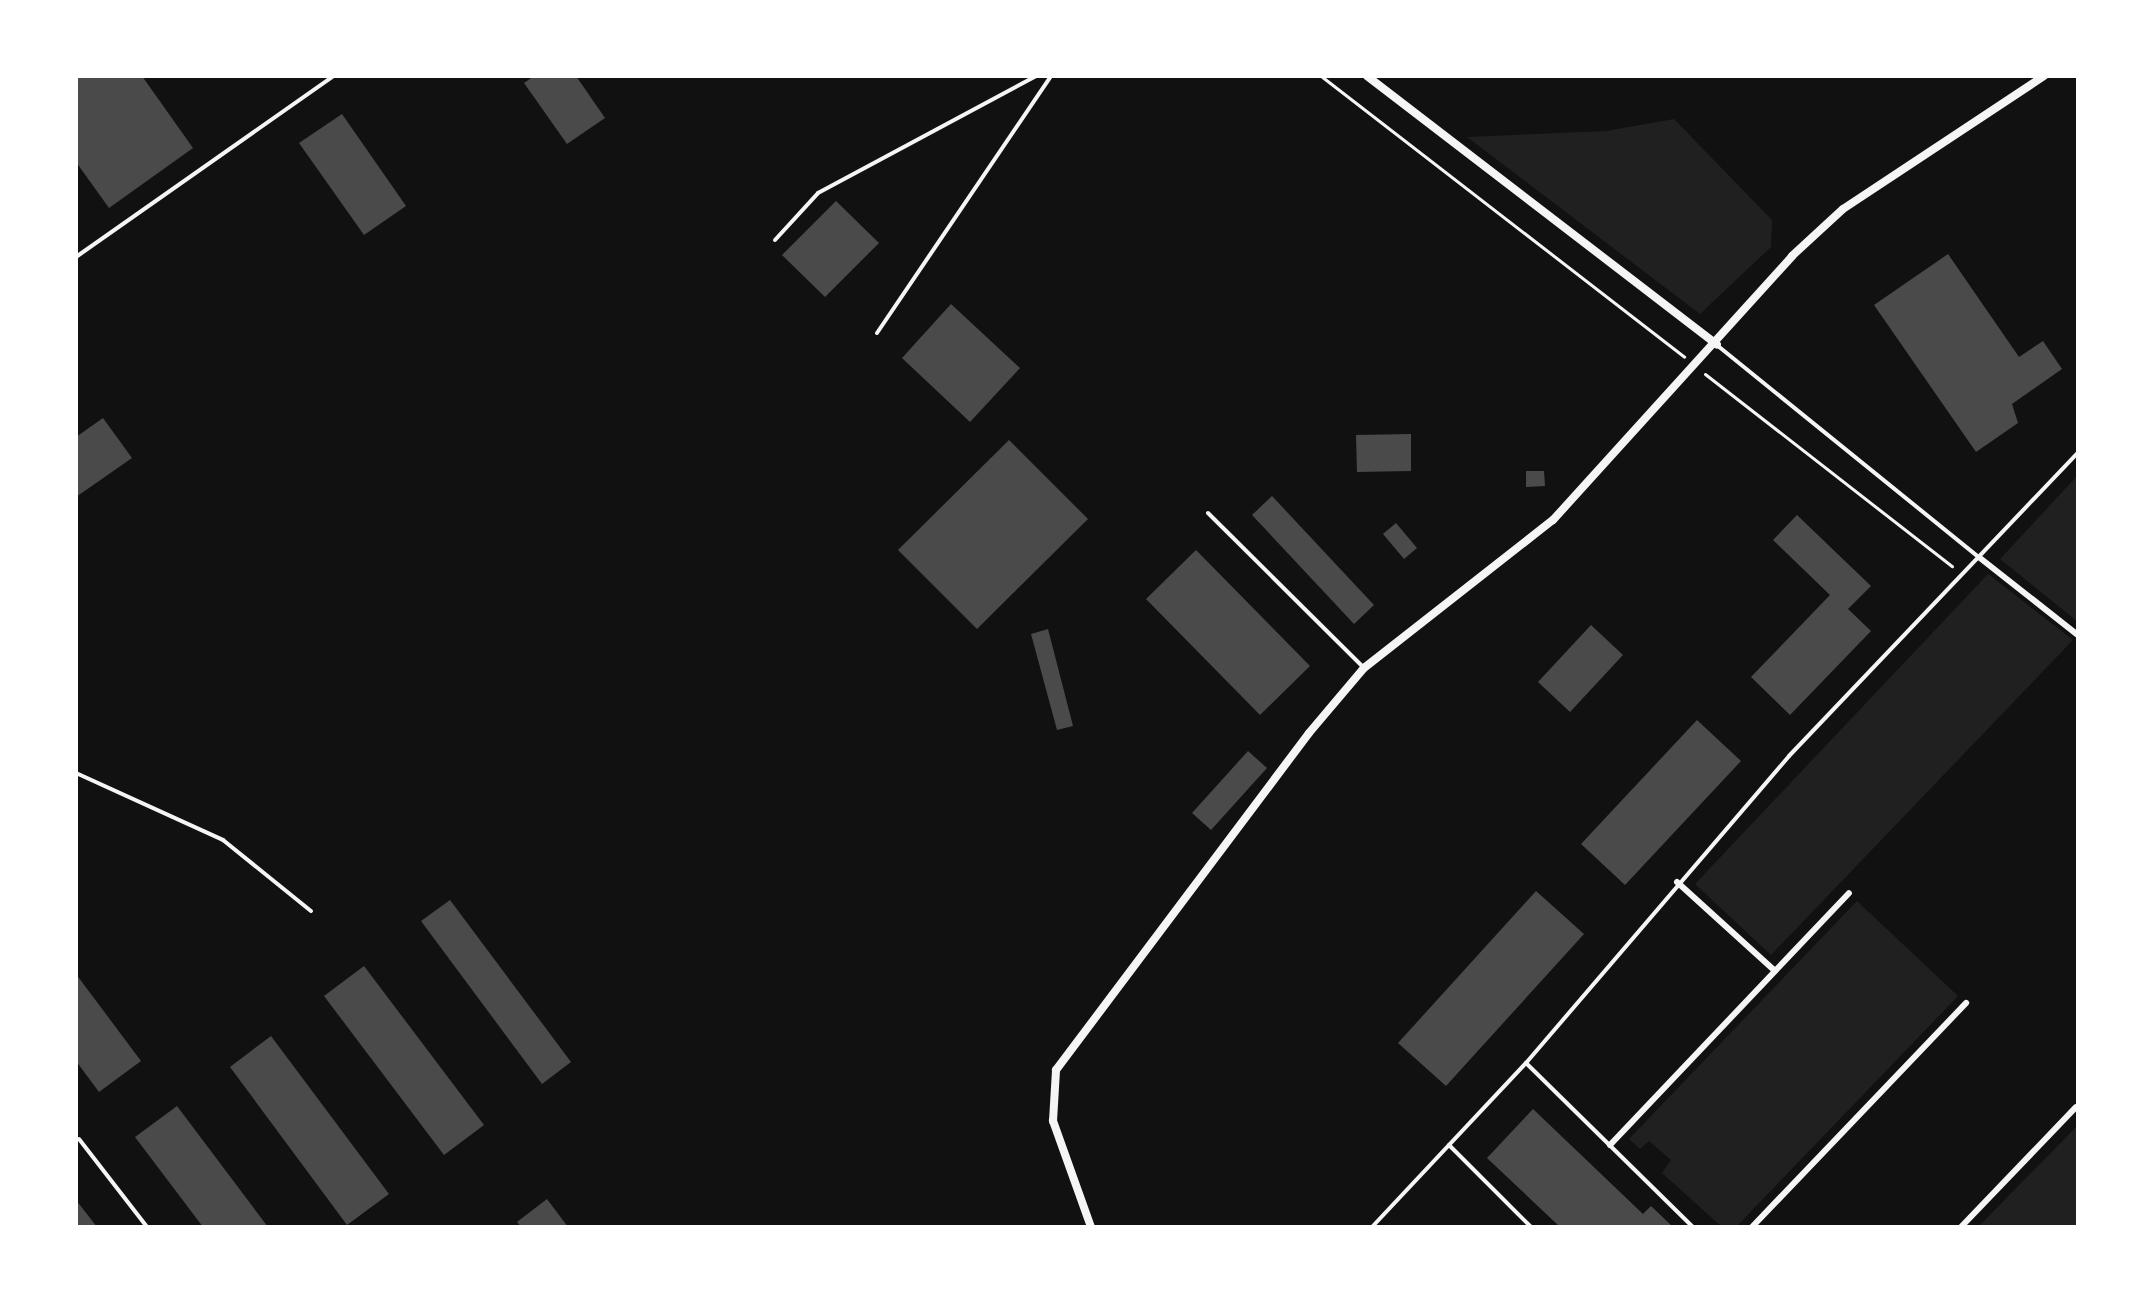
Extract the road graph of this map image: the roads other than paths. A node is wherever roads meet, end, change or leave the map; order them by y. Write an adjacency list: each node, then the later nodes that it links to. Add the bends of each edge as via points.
1 (334, 76): 7 (lane)
2 (1036, 76): 6 (lane, via 818,193)
3 (1051, 76): 8 (lane)
4 (1367, 76): 9 (street)
5 (2044, 76): 9 (street, via 1843,209 1792,256)
6 (775, 240)
7 (76, 257)
8 (877, 333)
9 (1717, 345): 12 (lane); 14 (street, via 1553,520)
10 (2078, 453): 12 (lane)
11 (1208, 513): 14 (lane)
12 (1980, 558): 13 (street); 16 (lane)
13 (2078, 635)
14 (1364, 668): 27 (street, via 1056,1070 1053,1121)
15 (76, 773): 18 (lane, via 223,840)
16 (1677, 882): 19 (street); 21 (lane)
17 (1849, 893): 19 (street)
18 (311, 911)
19 (1775, 971): 25 (street)
20 (1966, 1003): 31 (street)
21 (1526, 1063): 24 (lane); 25 (lane)
22 (2076, 1107): 32 (street)
23 (79, 1139): 26 (lane)
24 (1449, 1145): 28 (lane); 29 (lane)
25 (1610, 1145): 30 (lane)
26 (147, 1227)
27 (1091, 1227)
28 (1372, 1227)
29 (1531, 1227)
30 (1693, 1227)
31 (1752, 1227)
32 (1961, 1227)

